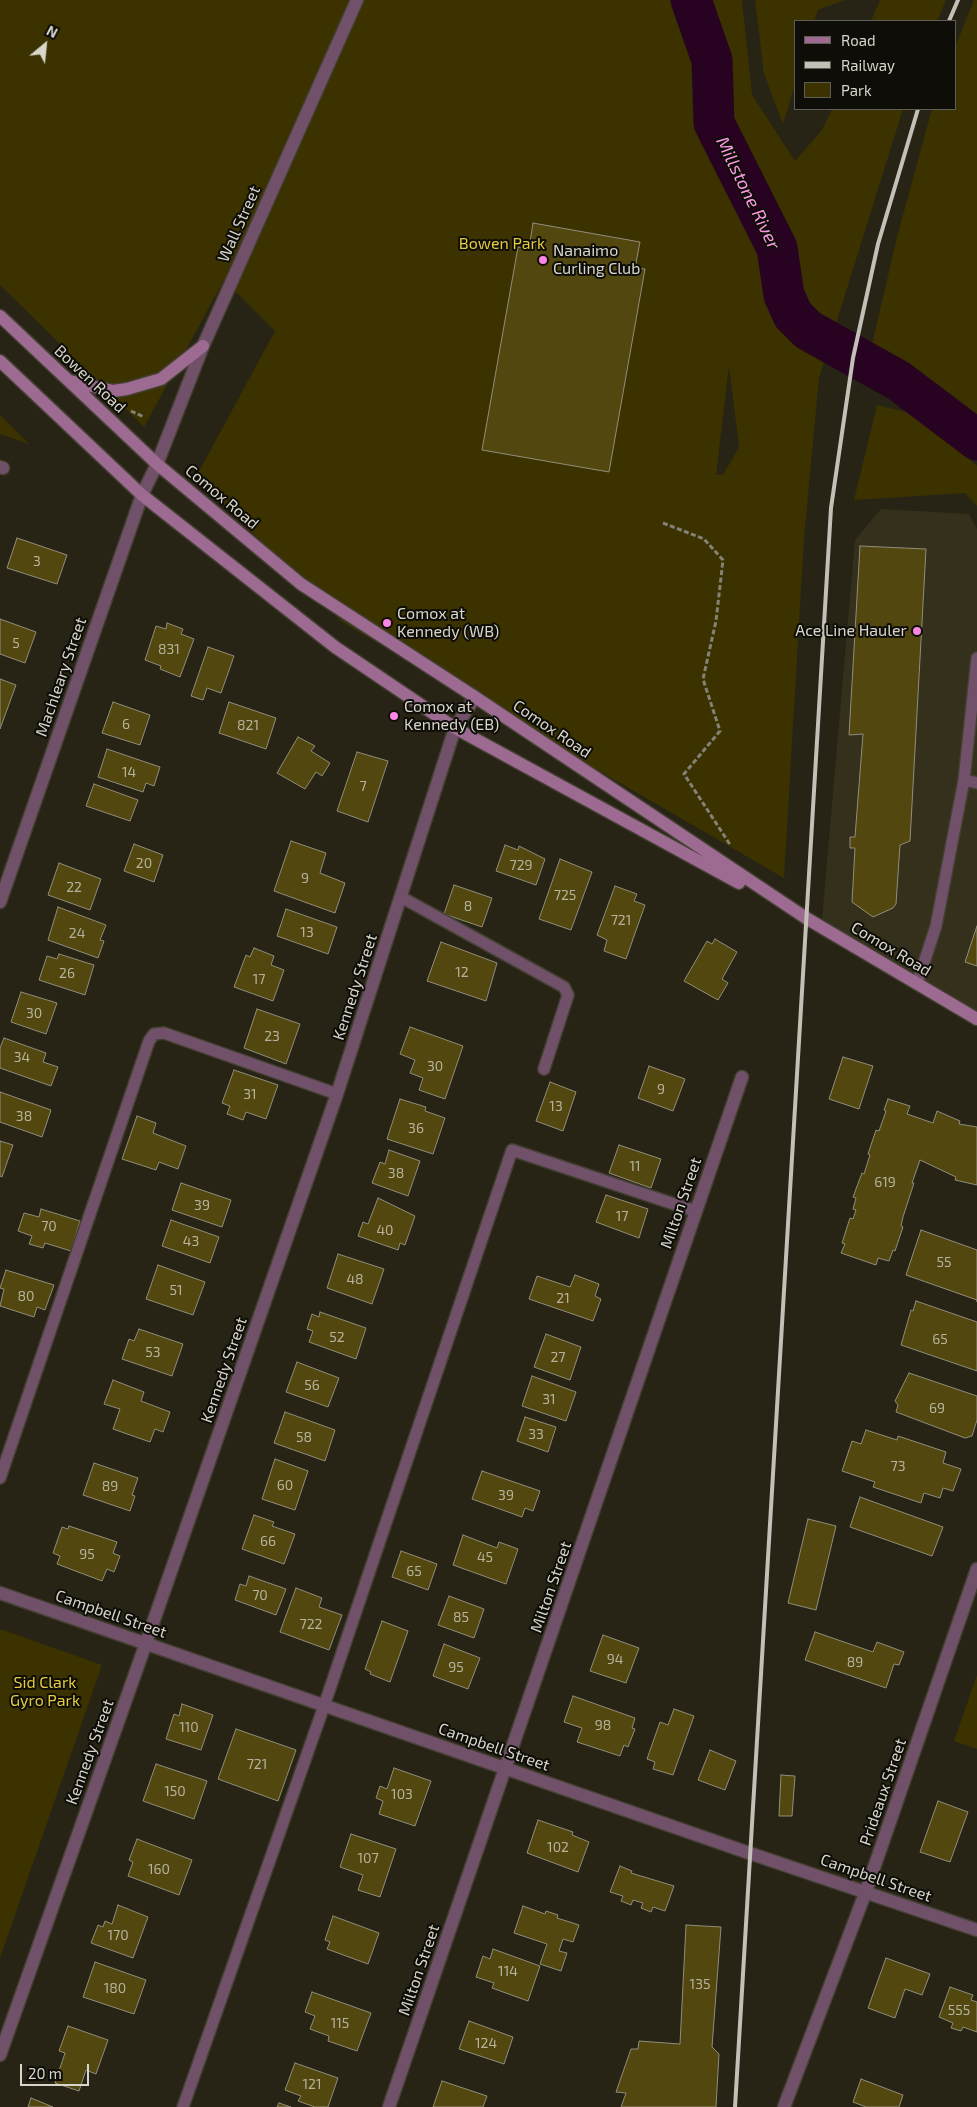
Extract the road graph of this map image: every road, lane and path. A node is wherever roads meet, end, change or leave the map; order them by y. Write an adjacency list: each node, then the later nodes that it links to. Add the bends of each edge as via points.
1 (357, 0): 3 (street, Wall Street)
2 (0, 316): 5 (main road, Bowen Road)
3 (203, 346): 5 (main road, via 161,379 127,389 113,391); 8 (street, Wall Street)
4 (0, 361): 9 (main road)
5 (68, 380): 8 (main road, Bowen Road)
6 (131, 411): 7 (path)
7 (144, 417)
8 (158, 464): 9 (street, Machleary Street); 12 (main road, Comox Road, via 301,584)
9 (142, 495): 13 (main road, Comox Road, via 335,648); 18 (street, Machleary Street)
10 (663, 523): 16 (path, via 704,539 723,560 716,621 703,679 720,731 684,774)
11 (977, 658): 14 (lane)
12 (475, 696): 13 (street, Kennedy Street); 19 (main road, Comox Road)
13 (455, 728): 17 (street, Kennedy Street); 19 (main road, Comox Road, via 739,883)
14 (964, 780): 15 (lane); 20 (lane, via 936,926)
15 (977, 783)
16 (733, 848)
17 (401, 897): 22 (lane, via 564,987 568,995); 24 (street, Kennedy Street)
18 (0, 902)
19 (789, 906): 20 (main road, Comox Road)
20 (918, 984): 21 (main road, Comox Road)
21 (977, 1019)
22 (544, 1069)
23 (742, 1077): 25 (street, Milton Street)
24 (337, 1094): 26 (lane, via 164,1033 154,1034); 29 (street, Kennedy Street)
25 (695, 1211): 30 (lane, via 512,1150); 31 (street, Milton Street)
26 (0, 1478)
27 (977, 1569): 32 (street, Prideaux Street)
28 (0, 1593): 29 (street, Campbell Street)
29 (146, 1643): 30 (street, Campbell Street); 34 (street, Kennedy Street)
30 (324, 1706): 31 (street, Campbell Street); 35 (lane)
31 (506, 1768): 32 (street, Campbell Street); 36 (street, Milton Street)
32 (866, 1892): 33 (street, Campbell Street); 37 (street, Prideaux Street)
33 (977, 1930)
34 (0, 2055)
35 (183, 2107)
36 (388, 2107)
37 (784, 2107)

